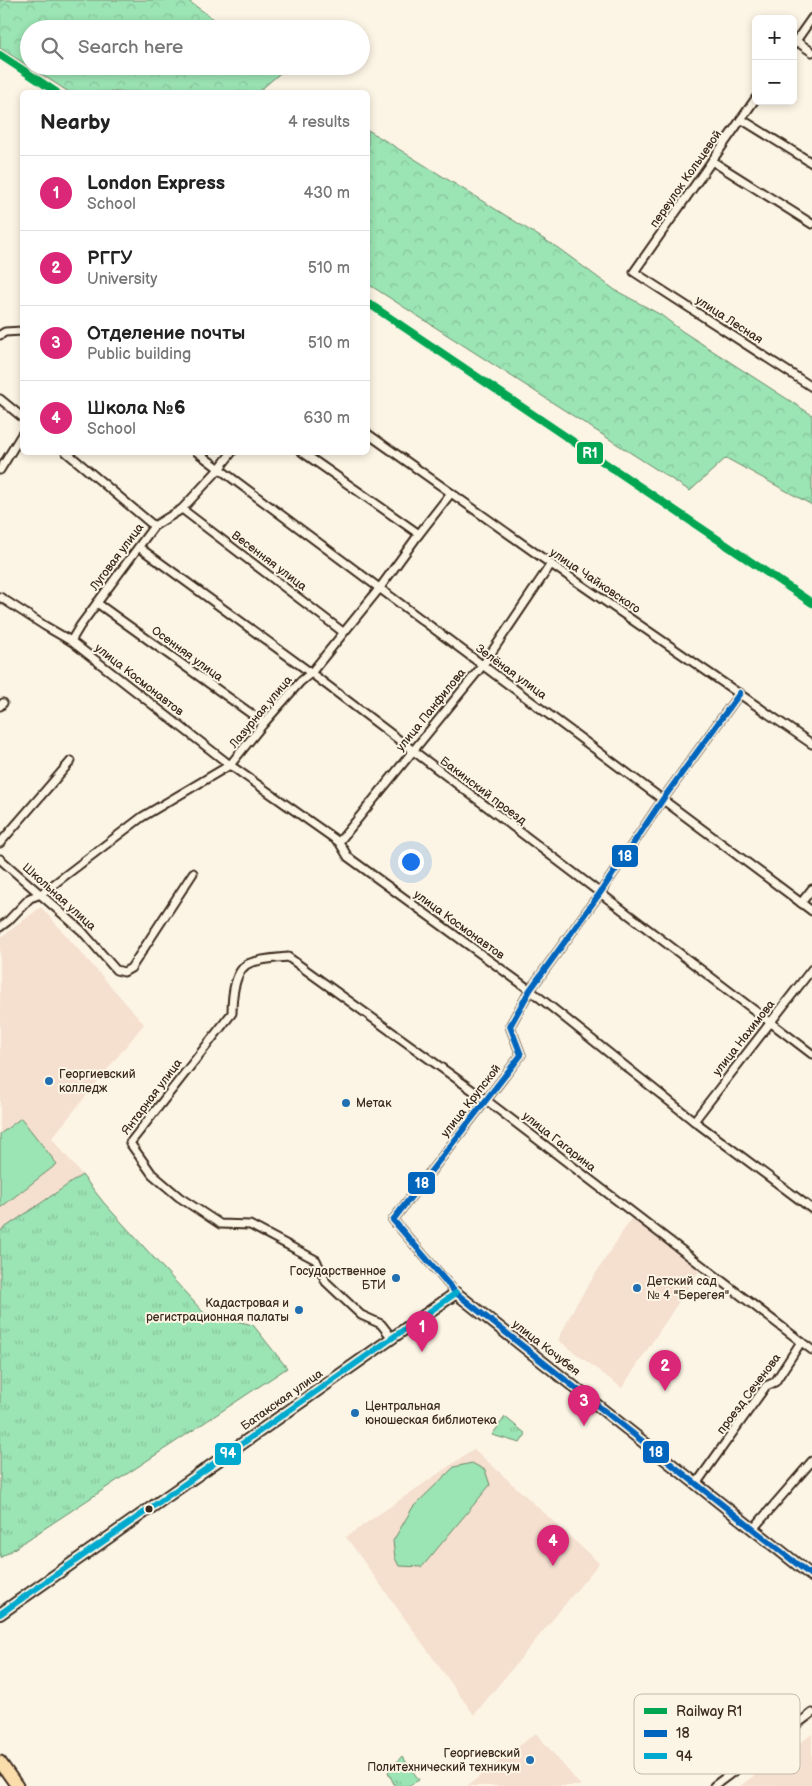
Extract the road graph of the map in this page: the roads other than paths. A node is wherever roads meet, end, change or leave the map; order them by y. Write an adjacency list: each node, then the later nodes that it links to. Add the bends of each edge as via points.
1 (812, 18): 2 (street)
2 (797, 39)
3 (797, 44): 4 (street)
4 (812, 52)
5 (752, 104): 6 (street, переулок Кольцевой)
6 (741, 119): 7 (street, переулок Кольцевой); 8 (street)
7 (712, 161): 9 (street); 10 (street, переулок Кольцевой)
8 (812, 164)
9 (812, 224)
10 (634, 272): 13 (street, улица Лесная)
11 (20, 331): 12 (street)
12 (0, 335)
13 (812, 388)
14 (0, 399): 15 (street)
15 (20, 415)
16 (370, 435): 24 (street, улица Чайковского)
17 (20, 437): 23 (street)
18 (70, 455): 26 (street)
19 (201, 455): 22 (street, Зелёная улица)
20 (230, 455): 22 (street, Луговая улица)
21 (306, 455): 27 (street)
22 (219, 469): 25 (street, Луговая улица); 30 (street, Зелёная улица)
23 (0, 470)
24 (451, 493): 27 (street, Лазурная улица); 29 (street, улица Чайковского)
25 (182, 509): 26 (street, Луговая улица); 33 (street, Весенняя улица)
26 (154, 526): 28 (street, Луговая улица)
27 (419, 534): 30 (street, Лазурная улица)
28 (140, 548): 32 (street, Луговая улица); 36 (street, Бакинский проезд)
29 (552, 564): 35 (street, улица Панфилова); 37 (street, улица Чайковского)
30 (379, 589): 33 (street, Лазурная улица); 35 (street, Зелёная улица)
31 (0, 597): 34 (street, улица Космонавтов)
32 (97, 603): 34 (street, Луговая улица); 38 (street, Осенняя улица)
33 (343, 632): 36 (street, Лазурная улица)
34 (71, 641): 42 (street, улица Космонавтов)
35 (483, 665): 40 (street, улица Панфилова); 43 (street, Зелёная улица)
36 (311, 674): 38 (street, Лазурная улица); 40 (street, Бакинский проезд)
37 (740, 693): 39 (street, улица Чайковского); 43 (street, улица Крупской)
38 (264, 723): 42 (street, Лазурная улица)
39 (812, 744)
40 (412, 751): 44 (street, улица Панфилова); 49 (street, Бакинский проезд)
41 (71, 761): 45 (street)
42 (230, 766): 44 (street, улица Космонавтов); 50 (street, Лазурная улица, via 142,817)
43 (664, 799): 49 (street, улица Крупской); 51 (street, Зелёная улица)
44 (338, 842): 56 (street, улица Космонавтов, via 348,857)
45 (0, 843)
46 (0, 859): 50 (street, Школьная улица)
47 (193, 873): 50 (street, Школьная улица, via 131,968 124,972 116,970 81,930)
48 (812, 889): 51 (street)
49 (600, 893): 56 (street, улица Крупской); 57 (street, Бакинский проезд)
50 (41, 894): 53 (street, Лазурная улица, via 30,898)
51 (801, 903): 52 (street, Зелёная улица)
52 (812, 911)
53 (0, 927)
54 (288, 957): 59 (street, улица Гагарина); 64 (street, Янтарная улица, via 246,965 232,995 232,1013 130,1144 152,1174 179,1198 220,1224 250,1225 316,1260 326,1282 361,1315 381,1324)
55 (812, 969): 57 (street, улица Нахимова)
56 (530, 990): 59 (street, улица Крупской, via 510,1026 521,1056); 60 (street, улица Космонавтов)
57 (771, 1021): 58 (street, Бакинский проезд); 60 (street, улица Нахимова)
58 (812, 1054)
59 (486, 1100): 62 (street, улица Крупской); 65 (street, улица Гагарина)
60 (694, 1121): 61 (street, улица Космонавтов)
61 (812, 1209)
62 (393, 1220): 63 (street, улица Кочубея)
63 (456, 1293): 64 (main road, Батакская улица); 68 (main road, улица Кочубея)
64 (392, 1338): 71 (main road, Батакская улица)
65 (801, 1342): 66 (street, улица Гагарина); 68 (street, проезд Сеченова, via 775,1382 766,1386)
66 (812, 1350)
67 (812, 1461): 69 (street)
68 (696, 1484): 69 (main road, улица Кочубея)
69 (753, 1529): 70 (main road, улица Кочубея)
70 (812, 1576)
71 (0, 1614)
72 (812, 1713): 73 (street)
73 (800, 1722)
74 (0, 1762): 76 (main road)
75 (730, 1774): 77 (street)
76 (17, 1786)
77 (714, 1786)

